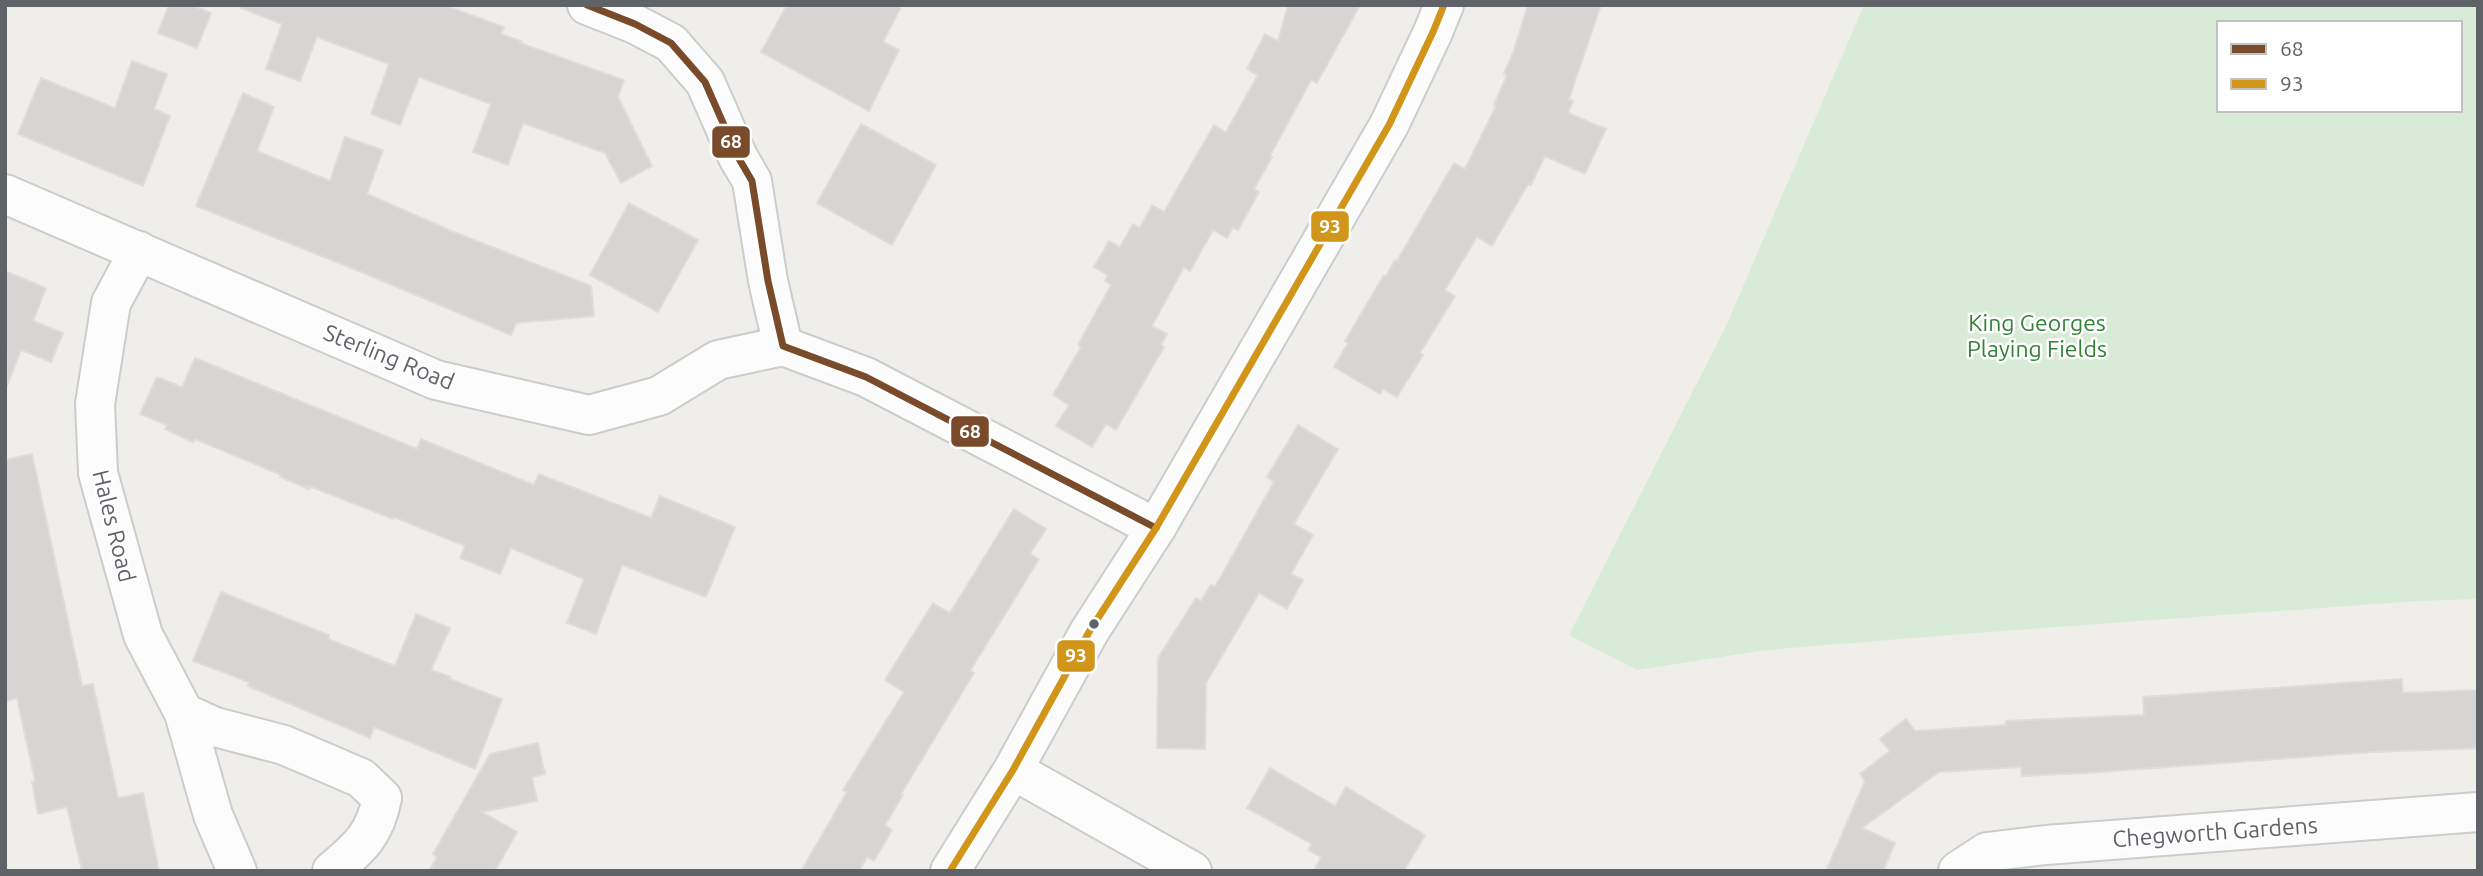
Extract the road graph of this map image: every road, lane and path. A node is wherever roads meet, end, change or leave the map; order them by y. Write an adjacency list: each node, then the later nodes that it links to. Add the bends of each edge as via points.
1 (587, 5): 5 (street, via 671,43 705,82 752,181)
2 (1444, 5): 6 (street, via 1389,125)
3 (5, 194): 4 (street, Sterling Road)
4 (139, 251): 5 (street, Sterling Road, via 436,380 589,415 659,396 718,360); 7 (street, Hales Road, via 111,303 95,404 98,473 143,635)
5 (783, 346): 6 (street, via 866,377)
6 (1156, 528): 8 (street, via 1089,632)
7 (184, 713): 10 (street, Hales Road, via 213,816); 11 (street, via 215,727 284,745 361,778 382,798 379,816 362,846)
8 (1013, 770): 12 (street); 13 (street)
9 (2478, 813): 14 (street, Chegworth Gardens, via 2046,845 1987,852)
10 (237, 871)
11 (332, 871)
12 (950, 871)
13 (1192, 871)
14 (1958, 871)

